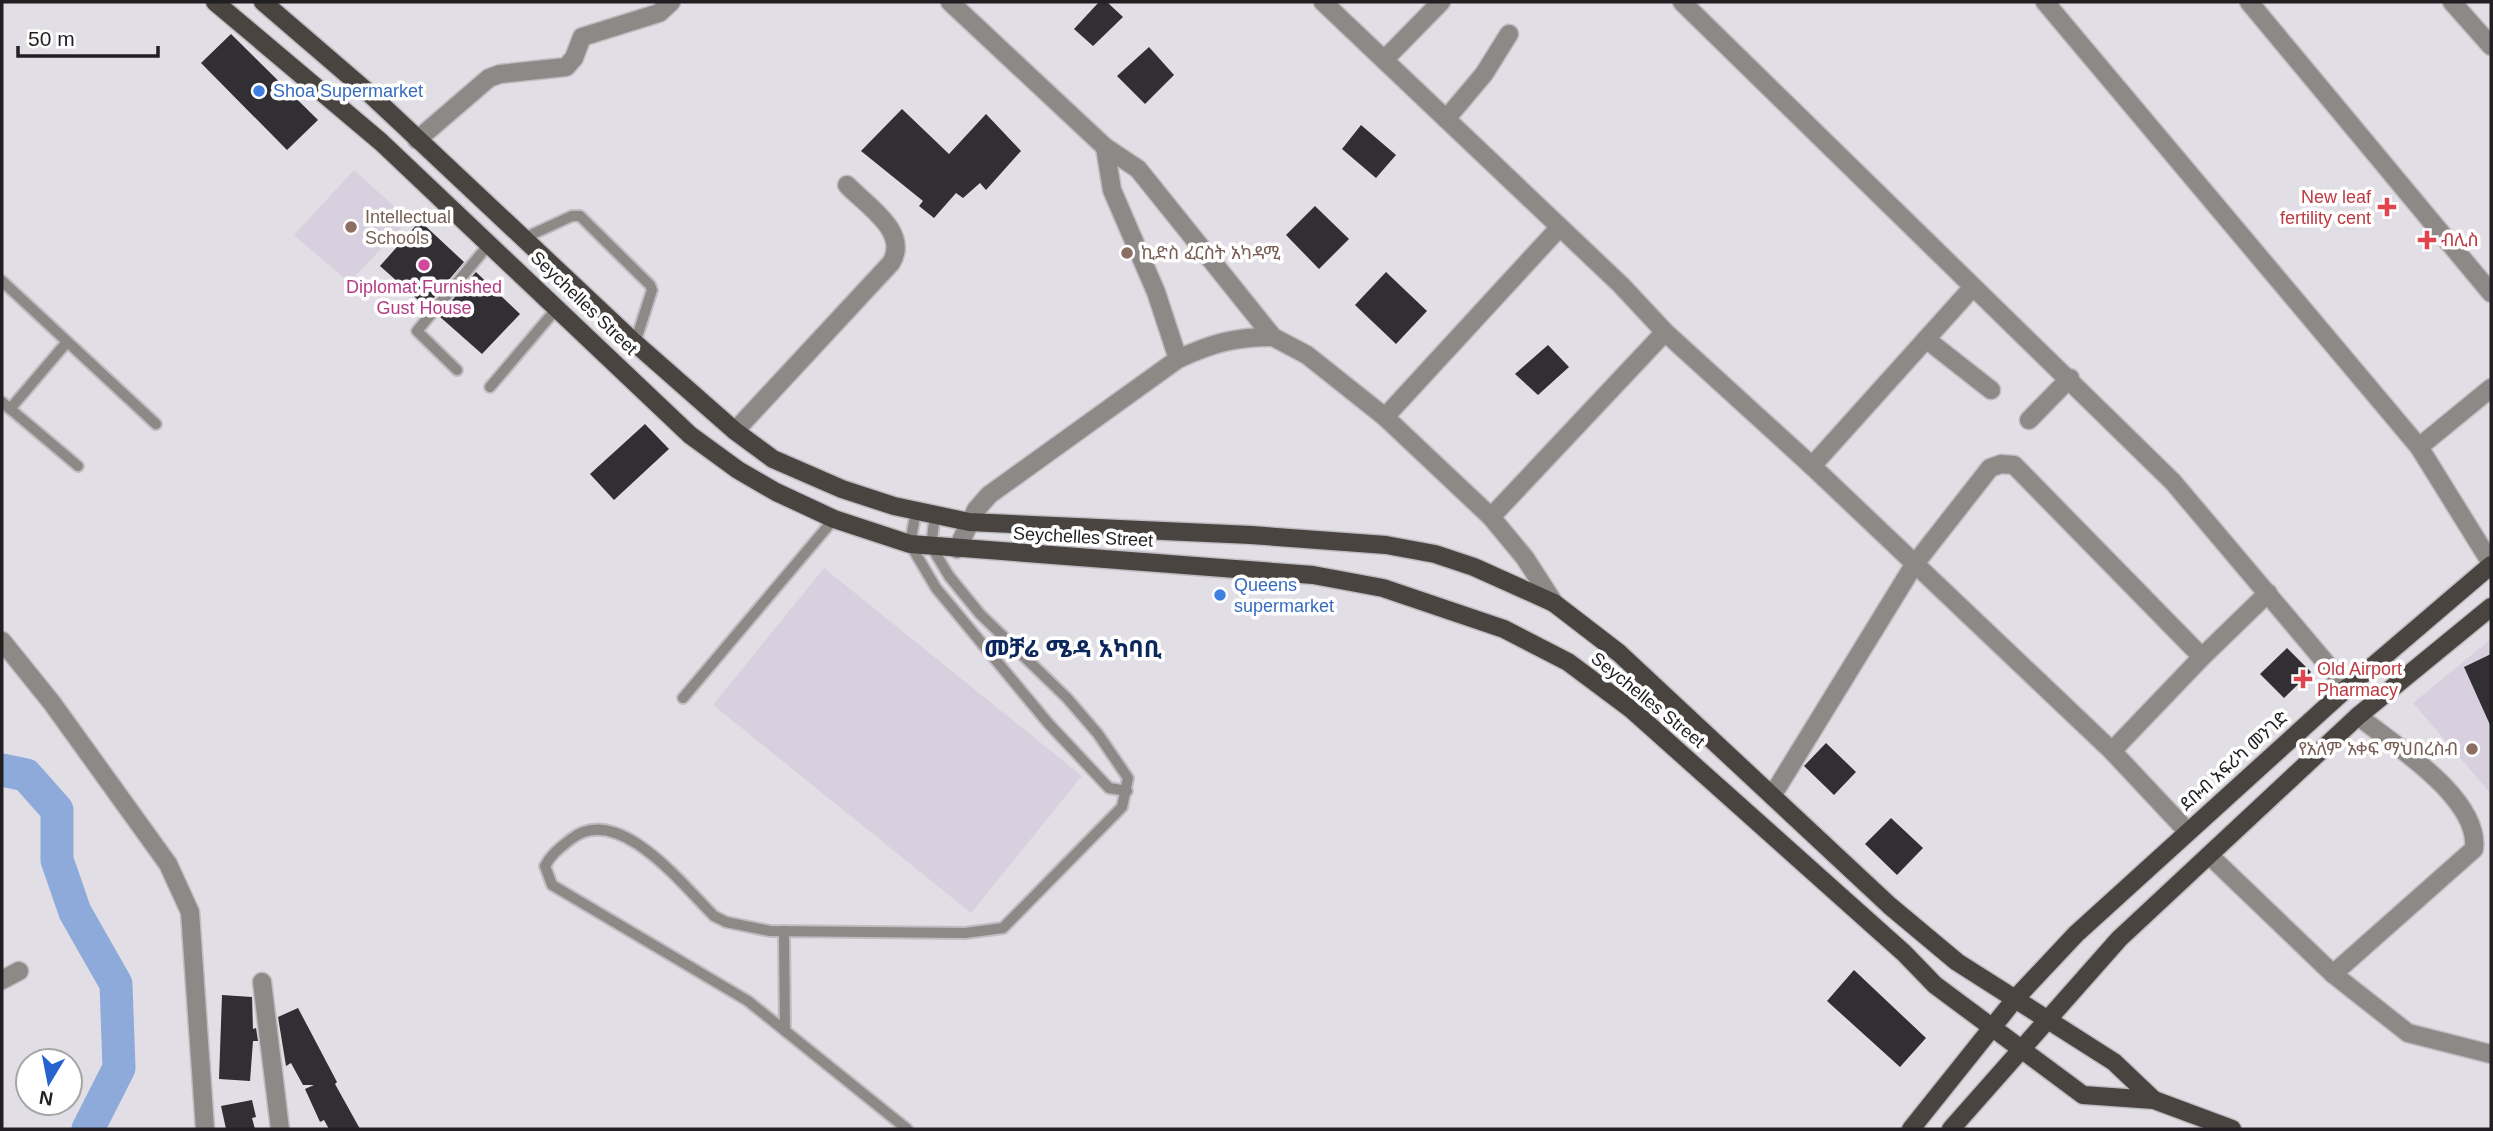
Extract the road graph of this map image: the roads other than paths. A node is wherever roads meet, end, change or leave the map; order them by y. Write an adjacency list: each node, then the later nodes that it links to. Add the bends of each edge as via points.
1 (215, 2): 20 (main road, Seychelles Street, via 381,142)
2 (263, 2): 15 (main road, Seychelles Street)
3 (671, 2): 15 (street, via 659,13 582,37 566,67 489,78)
4 (950, 2): 16 (street)
5 (1323, 2): 13 (street)
6 (1441, 2): 13 (street)
7 (1682, 2): 22 (street)
8 (2045, 2): 41 (street)
9 (2249, 2): 23 (street)
10 (2452, 2): 12 (street)
11 (1508, 34): 14 (street, via 1484,74)
12 (2491, 46)
13 (1384, 60): 14 (street)
14 (1446, 119): 18 (street)
15 (417, 140): 19 (main road, Seychelles Street)
16 (1105, 147): 26 (street, via 1138,169); 30 (street, via 1112,190 1156,292)
17 (847, 185): 40 (street, via 891,229 898,251)
18 (1559, 228): 25 (street); 37 (street)
19 (524, 239): 29 (main road, Seychelles Street); 29 (lane, via 580,216 650,285)
20 (489, 243): 24 (main road, Seychelles Street); 31 (lane, via 417,331)
21 (2, 281): 28 (lane)
22 (1973, 287): 27 (street); 32 (street)
23 (2491, 293)
24 (558, 307): 33 (lane); 47 (main road, Seychelles Street, via 690,435 738,470)
25 (1665, 332): 43 (street); 46 (street)
26 (1273, 337): 30 (street, via 1212,343); 37 (street, via 1307,355)
27 (1926, 339): 35 (street); 43 (street)
28 (67, 342): 36 (lane); 39 (lane)
29 (635, 343): 40 (main road, Seychelles Street)
30 (1178, 359): 48 (street, via 989,495)
31 (457, 370)
32 (2070, 378): 38 (street); 54 (street, via 2173,482)
33 (490, 387)
34 (2491, 388): 41 (street)
35 (1991, 390)
36 (6, 406): 42 (lane)
37 (1385, 417): 46 (street)
38 (2029, 420)
39 (156, 424)
40 (735, 431): 44 (main road, Seychelles Street, via 785,464 842,489)
41 (2419, 447): 52 (street)
42 (78, 466)
43 (1812, 466): 53 (street)
44 (916, 511): 45 (main road, Seychelles Street); 49 (lane)
45 (935, 515): 48 (main road, Seychelles Street); 50 (lane)
46 (1491, 517): 55 (street)
47 (834, 519): 49 (main road, Seychelles Street); 60 (lane)
48 (969, 522): 51 (street); 55 (main road, Seychelles Street, via 1076,524 1386,545 1474,567)
49 (910, 544): 50 (main road, Seychelles Street); 63 (lane, via 944,599 1048,723 1109,788)
50 (931, 546): 51 (main road, Seychelles Street); 63 (lane, via 980,614 1098,734 1125,770)
51 (957, 549): 74 (main road, Seychelles Street, via 1313,575 1383,588 1504,629 1568,662 1631,709 1935,985)
52 (2491, 564): 59 (main road, ደቡብ አፍሪካ መንገድ)
53 (1914, 565): 58 (street, via 1990,468 2014,465); 62 (street); 64 (street)
54 (2268, 593): 58 (street); 59 (street)
55 (1555, 603): 64 (main road, Seychelles Street, via 1619,653)
56 (2491, 607): 61 (main road)
57 (2, 641): 79 (street, via 52,703 168,864 181,889 190,912 196,969)
58 (2202, 657): 62 (street)
59 (2347, 688): 65 (main road, ደቡብ አፍሪካ መንገድ)
60 (683, 698)
61 (2358, 716): 66 (main road); 69 (street, via 2462,805 2475,837 2474,849)
62 (2112, 751): 65 (street)
63 (1127, 792): 67 (lane, via 1122,807 1003,928 965,933)
64 (1772, 796): 72 (main road, Seychelles Street, via 1957,962)
65 (2187, 831): 72 (main road, ደቡብ አፍሪካ መንገድ, via 2076,934)
66 (2208, 855): 69 (street); 73 (main road, via 2119,939)
67 (784, 931): 75 (lane); 75 (lane, via 746,927 714,916 627,836 605,829 582,830 550,856 545,866 552,885 748,1001)
68 (19, 971): 70 (street)
69 (2333, 974): 77 (street, via 2408,1033)
70 (2, 980)
71 (262, 982): 80 (street)
72 (2015, 999): 73 (main road, Seychelles Street); 74 (main road, ደቡብ አፍሪካ መንገድ)
73 (2048, 1020): 76 (main road); 78 (main road, Seychelles Street, via 2114,1062)
74 (1991, 1028): 76 (main road, Seychelles Street); 82 (main road, ደቡብ አፍሪካ መንገድ)
75 (785, 1031): 81 (lane)
76 (2021, 1050): 78 (main road, Seychelles Street, via 2083,1095); 83 (main road)
77 (2491, 1054)
78 (2154, 1100): 84 (main road)
79 (205, 1129)
80 (280, 1129)
81 (907, 1129)
82 (1911, 1129)
83 (1951, 1129)
84 (2231, 1129)

